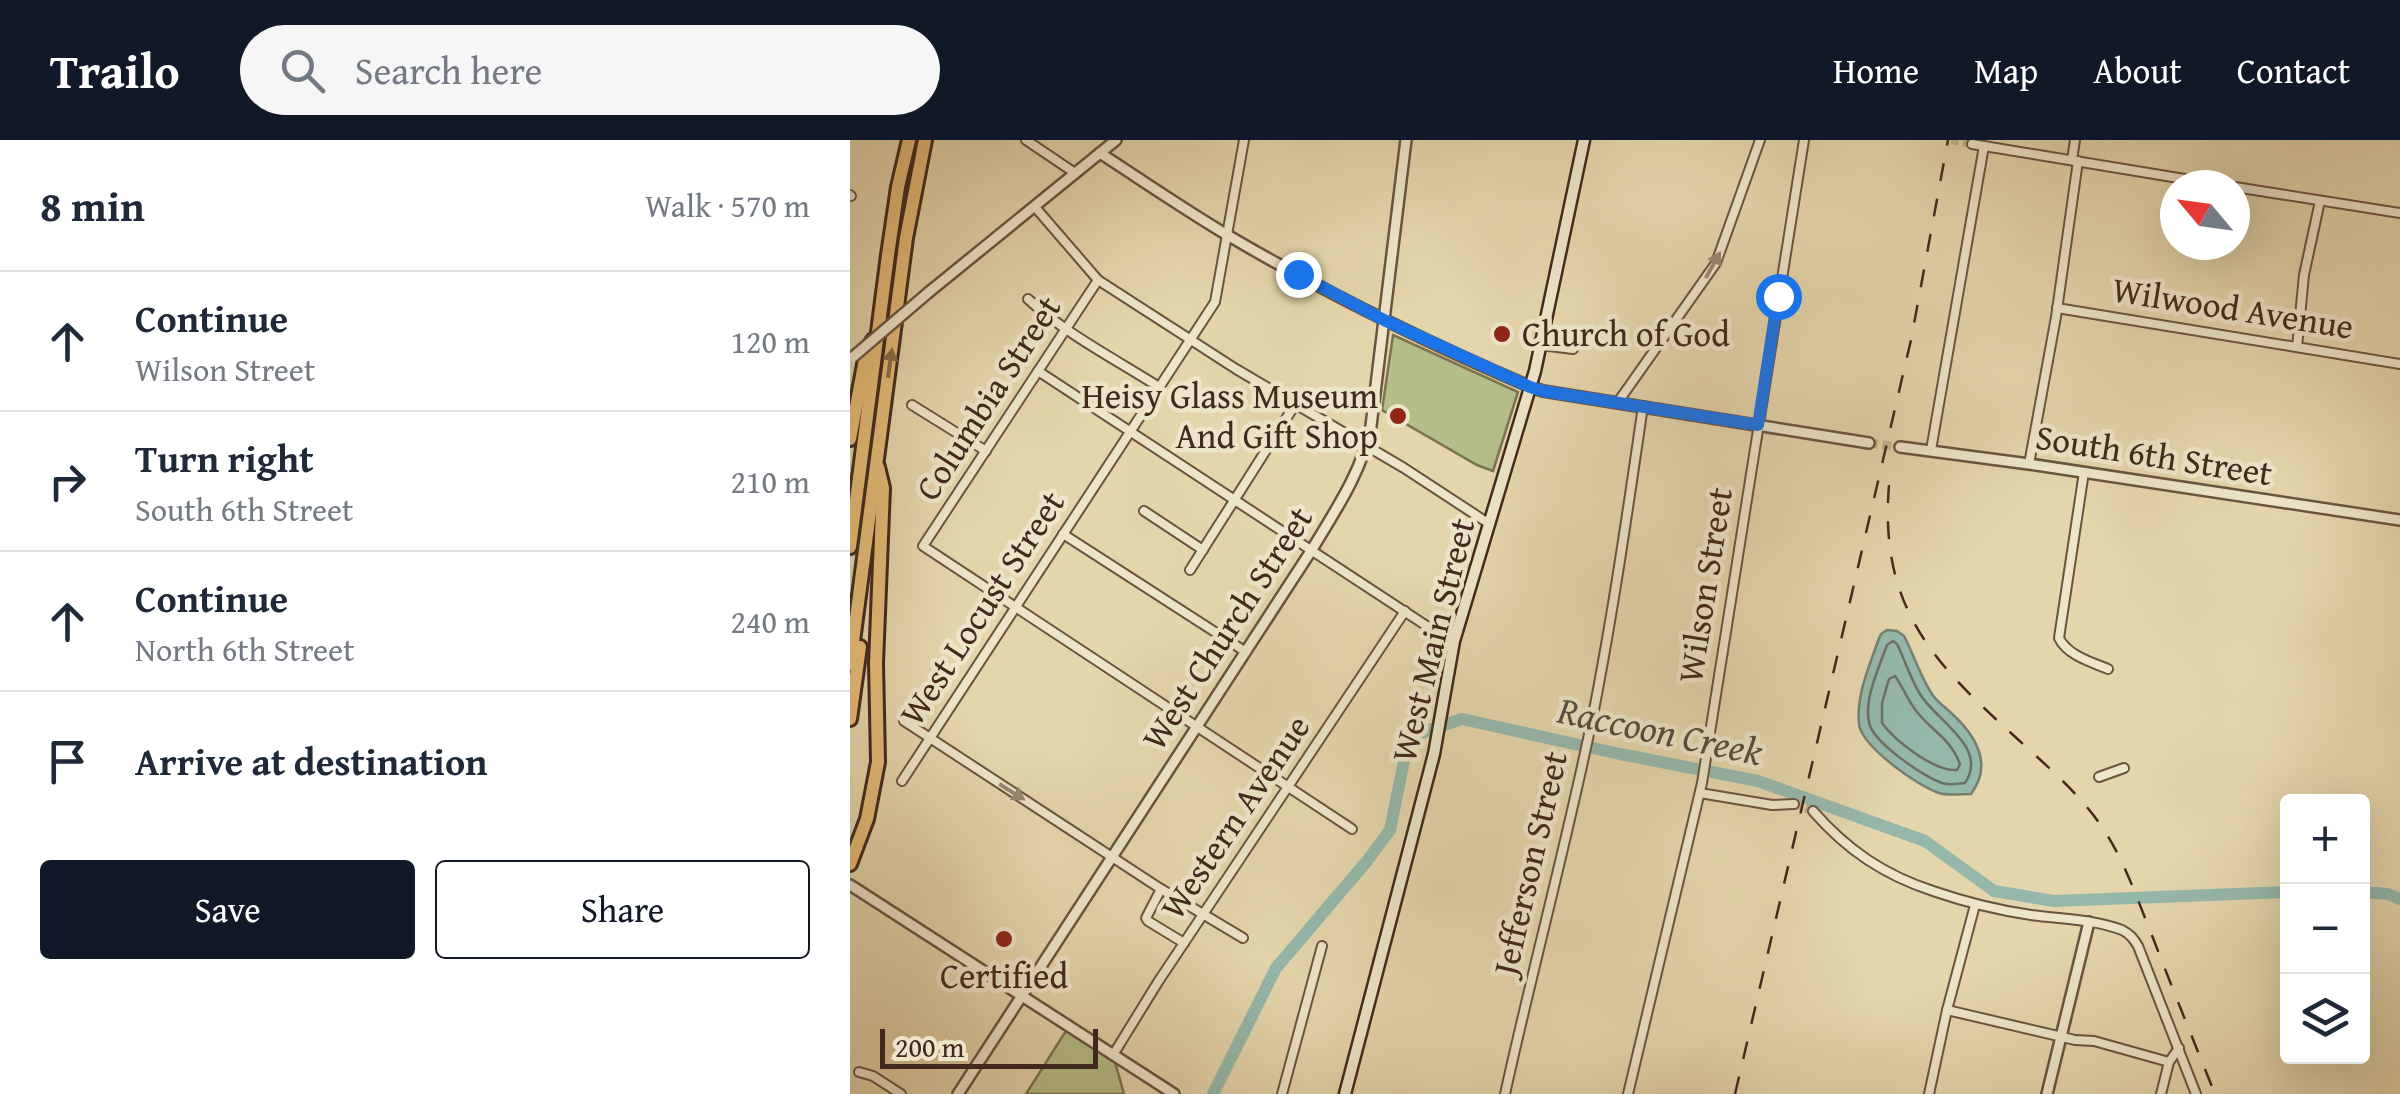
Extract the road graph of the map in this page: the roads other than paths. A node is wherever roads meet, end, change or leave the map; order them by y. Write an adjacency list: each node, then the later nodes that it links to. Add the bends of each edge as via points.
1 (902, 140): 20 (highway)
2 (909, 140): 20 (highway)
3 (924, 140): 17 (highway)
4 (933, 140): 17 (highway)
5 (1026, 140): 18 (street)
6 (1116, 140): 15 (street)
7 (1244, 140): 25 (street, West Locust Street)
8 (1406, 140): 29 (street, West Church Street)
9 (1584, 140): 33 (main road, West Main Street)
10 (1760, 140): 41 (street, one-way to 10, via 1716,262)
11 (1804, 140): 45 (street, Wilson Street)
12 (2075, 140): 16 (street)
13 (1972, 144): 14 (street)
14 (1991, 144): 16 (street); 51 (street)
15 (1100, 153): 18 (street); 25 (street)
16 (2075, 160): 19 (street); 28 (street)
17 (918, 168): 53 (highway, one-way to 17)
18 (1075, 173): 23 (street)
19 (2160, 175)
20 (898, 188): 30 (highway)
21 (2250, 189): 22 (street)
22 (2320, 201): 24 (street); 34 (street)
23 (1034, 207): 26 (street); 36 (street, bridge)
24 (2400, 213)
25 (1228, 236): 29 (street); 32 (street, West Locust Street, via 1218,294)
26 (1098, 280): 31 (street, Columbia Street); 32 (street)
27 (1028, 299): 31 (street)
28 (2058, 308): 34 (street, Wilwood Avenue); 54 (street)
29 (1384, 320): 40 (street); 49 (street, West Church Street)
30 (878, 328): 47 (highway, via 866,354); 61 (highway)
31 (1066, 328): 38 (street, Columbia Street); 39 (street)
32 (1190, 340): 39 (street, West Locust Street); 42 (street)
33 (1541, 345): 35 (street); 40 (main road, West Main Street)
34 (2297, 347): 37 (street, Wilwood Avenue)
35 (1573, 348)
36 (852, 358)
37 (2400, 364)
38 (1038, 371): 46 (street); 52 (street, Columbia Street)
39 (1159, 387): 46 (street, West Locust Street)
40 (1530, 387): 41 (street); 59 (main road, West Main Street)
41 (1618, 402): 44 (street)
42 (1296, 403): 49 (street); 56 (street)
43 (912, 405): 52 (street)
44 (1643, 406): 45 (street); 106 (street, Jefferson Street, via 1593,714)
45 (1758, 425): 48 (street); 79 (street, Wilson Street)
46 (1130, 431): 56 (street); 60 (street, West Locust Street)
47 (850, 439)
48 (1869, 443)
49 (1367, 446): 59 (street); 63 (street, West Church Street)
50 (1900, 447): 51 (street, South 6th Street)
51 (1930, 450): 54 (street, South 6th Street)
52 (986, 451): 65 (street, Columbia Street, via 924,546)
53 (876, 459): 67 (highway); 85 (highway, via 883,488 878,762)
54 (2028, 464): 55 (street, South 6th Street)
55 (2084, 472): 58 (street, South 6th Street); 71 (street, via 2059,638 2070,652)
56 (1234, 499): 62 (street); 63 (street)
57 (1144, 510): 62 (street)
58 (2400, 520)
59 (1488, 523): 68 (main road, West Main Street)
60 (1063, 534): 65 (street, West Locust Street); 69 (street)
61 (850, 547)
62 (1203, 550): 64 (street)
63 (1312, 550): 66 (street); 69 (street, West Church Street)
64 (1190, 570)
65 (1015, 608): 74 (street); 75 (street, West Locust Street)
66 (1405, 611): 68 (street); 80 (street, Western Avenue)
67 (857, 616): 70 (highway); 72 (highway, via 860,649)
68 (1454, 640): 105 (main road, West Main Street, via 1434,754)
69 (1246, 652): 74 (street, West Church Street)
70 (850, 664)
71 (2108, 669)
72 (850, 719)
73 (904, 721): 75 (street)
74 (1196, 727): 80 (street); 84 (street, West Church Street)
75 (930, 738): 78 (street, West Locust Street); 84 (street, one-way to 84)
76 (2124, 768): 77 (street)
77 (2099, 776)
78 (902, 782)
79 (1701, 788): 81 (street, via 1737,801); 107 (street, Wilson Street)
80 (1289, 789): 83 (street); 89 (street, Western Avenue)
81 (1794, 804)
82 (1813, 811): 88 (street, via 1882,870)
83 (1352, 829)
84 (1113, 856): 87 (street); 94 (street, West Church Street)
85 (850, 864)
86 (850, 885): 94 (street)
87 (1161, 889): 89 (street); 92 (street, via 1146,918)
88 (1976, 905): 90 (street); 95 (street)
89 (1202, 914): 91 (street); 92 (street, Western Avenue)
90 (2089, 922): 96 (street); 97 (street, via 2130,935 2138,946)
91 (1243, 938)
92 (1184, 943): 98 (street, Western Avenue)
93 (1322, 946): 104 (street)
94 (1022, 996): 98 (street); 102 (street, West Church Street)
95 (1947, 1010): 96 (street); 108 (street)
96 (2061, 1036): 99 (street); 109 (street)
97 (2179, 1048): 99 (street); 111 (street)
98 (1114, 1055): 103 (street)
99 (2168, 1062): 110 (street)
100 (858, 1072): 101 (street)
101 (901, 1094)
102 (958, 1094)
103 (1174, 1094)
104 (1282, 1094)
105 (1345, 1094)
106 (1504, 1094)
107 (1628, 1094)
108 (1928, 1094)
109 (2047, 1094)
110 (2161, 1094)
111 (2196, 1094)

